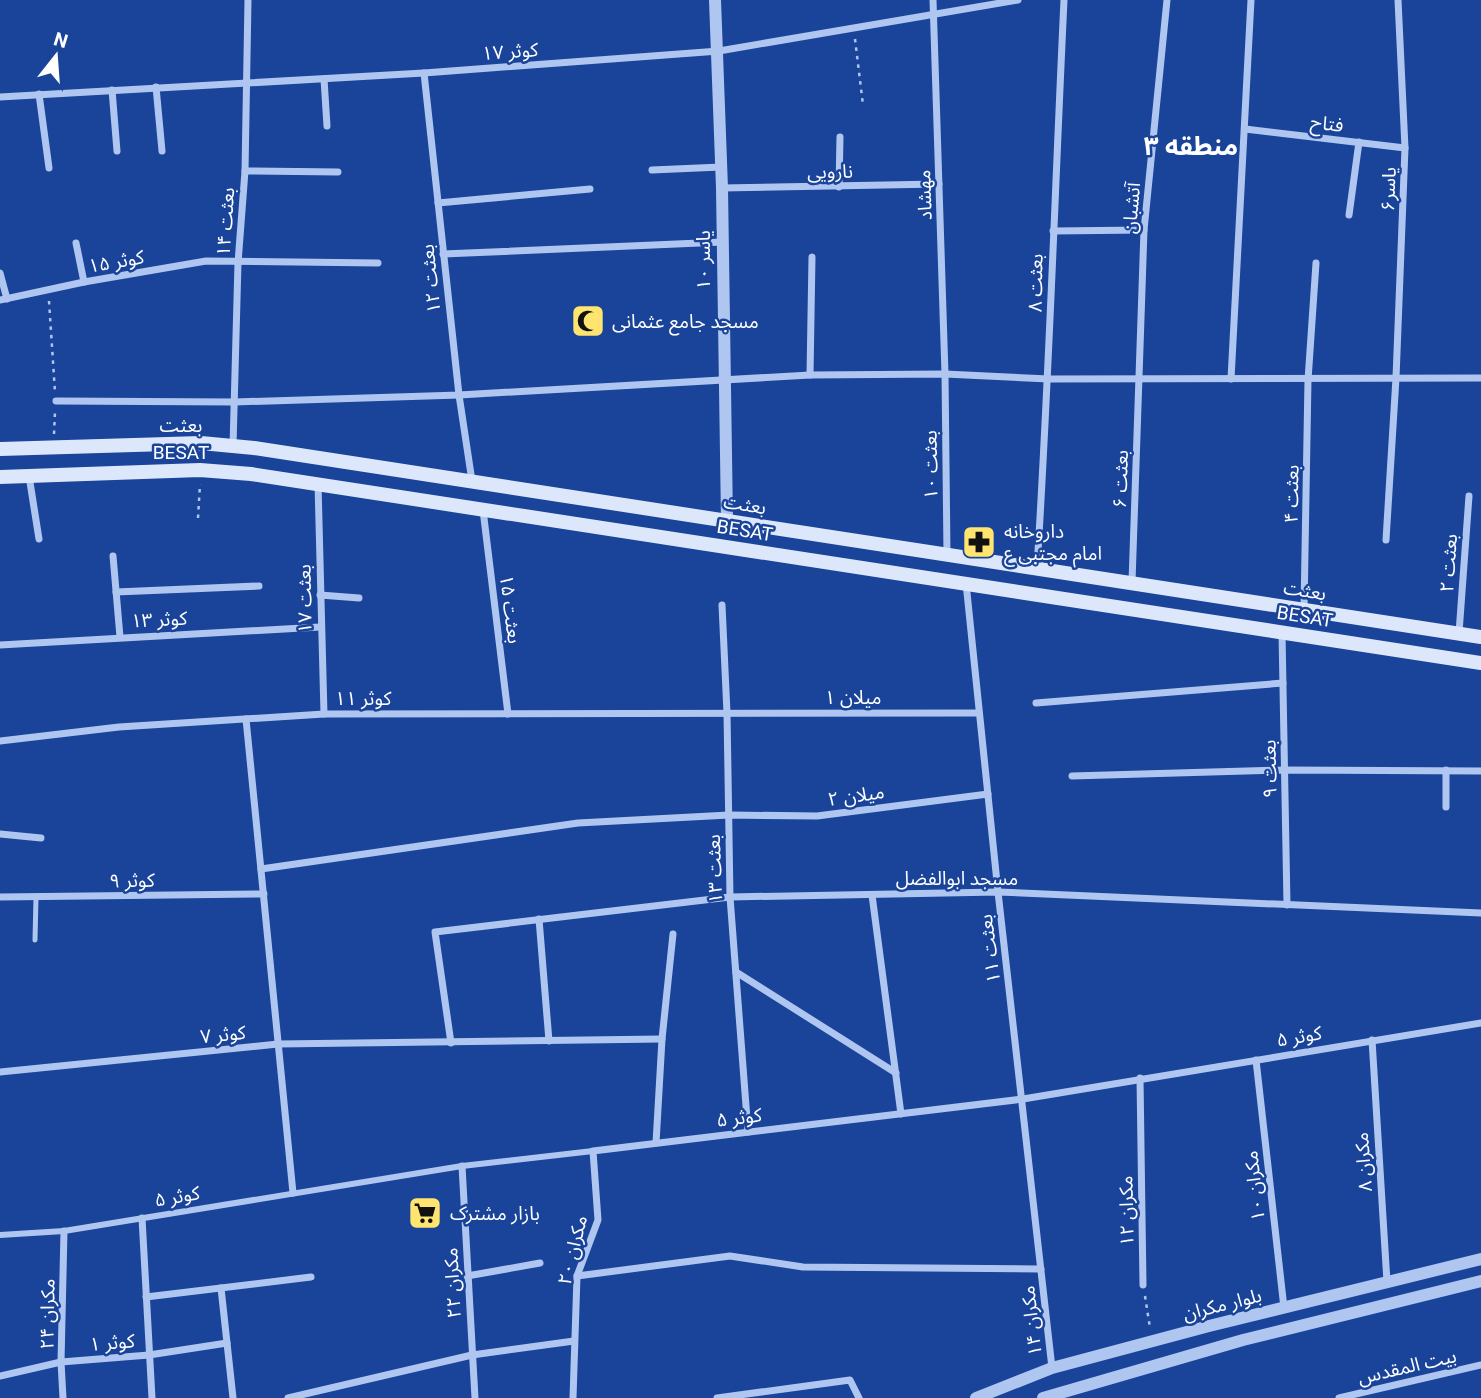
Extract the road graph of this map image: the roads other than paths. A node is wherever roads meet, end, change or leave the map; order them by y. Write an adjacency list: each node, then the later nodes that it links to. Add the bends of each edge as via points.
1 (248, 0): 13 (street, بعثت ۱۴)
2 (715, 0): 10 (street, یاسر ۱۰)
3 (933, 0): 9 (street, مهشاد)
4 (1018, 0): 9 (street, کوثر ۱۷)
5 (1064, 0): 37 (street, بعثت ۸)
6 (1167, 0): 36 (street, آتشبان)
7 (1251, 0): 19 (street)
8 (1398, 0): 22 (street, یاسر۶)
9 (934, 14): 10 (street, کوثر ۱۷); 30 (street, مهشاد)
10 (719, 51): 11 (street, کوثر ۱۷); 25 (street, یاسر ۱۰)
11 (424, 73): 12 (street, کوثر ۱۷); 34 (street, بعثت ۱۲)
12 (324, 79): 13 (street, کوثر ۱۷); 18 (street)
13 (247, 83): 14 (street, کوثر ۱۷); 28 (street, بعثت ۱۴)
14 (156, 87): 15 (street, کوثر ۱۷); 24 (street)
15 (112, 90): 16 (street, کوثر ۱۷); 23 (street)
16 (40, 94): 17 (street, کوثر ۱۷); 26 (street)
17 (0, 97)
18 (327, 126)
19 (1245, 129): 21 (street, فتاح); 55 (street)
20 (840, 137): 31 (street)
21 (1359, 142): 22 (street, فتاح); 35 (street)
22 (1405, 148): 51 (street, یاسر۶)
23 (117, 151)
24 (162, 151)
25 (721, 167): 27 (street); 32 (street, یاسر ۱۰)
26 (49, 169)
27 (652, 170)
28 (245, 171): 29 (street); 42 (street, بعثت ۱۴)
29 (338, 172)
30 (939, 184): 31 (street, نارویی); 48 (street, مهشاد)
31 (839, 187): 32 (street, نارویی)
32 (722, 188): 38 (street, یاسر ۱۰)
33 (590, 189): 34 (street)
34 (438, 203): 40 (street, بعثت ۱۲)
35 (1349, 215)
36 (1144, 230): 37 (street); 50 (street, آتشبان)
37 (1053, 231): 54 (street, بعثت ۸)
38 (723, 242): 40 (street); 53 (street, یاسر ۱۰)
39 (76, 243): 46 (street)
40 (443, 254): 57 (street, بعثت ۱۲)
41 (812, 257): 49 (street)
42 (238, 263): 43 (street, کوثر ۱۵); 46 (street, کوثر ۱۵, via 206,261); 59 (street, بعثت ۱۴)
43 (378, 263)
44 (1316, 263): 56 (street, بعثت ۴)
45 (0, 274): 47 (street)
46 (84, 282): 47 (street, کوثر ۱۵)
47 (4, 299)
48 (944, 374): 49 (street); 54 (street); 73 (street, بعثت ۱۰)
49 (810, 375): 53 (street)
50 (1140, 378): 54 (street); 55 (street); 76 (street, بعثت ۶)
51 (1396, 378): 52 (street); 56 (street); 72 (street, یاسر۶)
52 (1481, 378)
53 (723, 379): 57 (street); 70 (street, یاسر ۱۰)
54 (1049, 379): 75 (street, بعثت ۸)
55 (1231, 379): 56 (street)
56 (1308, 380): 83 (street, بعثت ۴)
57 (459, 396): 59 (street); 65 (street, بعثت ۱۲)
58 (56, 401): 59 (street)
59 (234, 401): 60 (street, بعثت ۱۴)
60 (233, 446): 61 (main road, بعثت); 62 (main road, بعثت)
61 (0, 449)
62 (419, 472): 65 (main road, بعثت); 68 (main road)
63 (29, 476): 64 (main road, BESAT); 66 (main road, BESAT, via 200,470); 71 (street)
64 (0, 477)
65 (472, 481): 70 (main road, بعثت)
66 (318, 484): 68 (main road, BESAT); 80 (street, بعثت ۱۷)
67 (1469, 496): 86 (street, بعثت ۲)
68 (415, 499): 69 (main road, BESAT)
69 (482, 509): 77 (main road, BESAT); 96 (street, بعثت ۱۵)
70 (727, 520): 73 (main road, بعثت)
71 (39, 539)
72 (1386, 540)
73 (947, 554): 75 (main road, بعثت)
74 (113, 556): 79 (street)
75 (1037, 568): 76 (main road, بعثت)
76 (1132, 582): 83 (main road, بعثت)
77 (966, 583): 85 (main road, BESAT); 94 (street, بعثت ۱۱)
78 (259, 586): 79 (street)
79 (116, 592): 87 (street)
80 (320, 595): 81 (street); 84 (street, بعثت ۱۷)
81 (359, 598)
82 (722, 605): 93 (street, بعثت ۱۳)
83 (1304, 609): 86 (main road, بعثت)
84 (320, 627): 87 (street, کوثر ۱۳); 95 (street, بعثت ۱۷)
85 (1282, 632): 90 (main road, BESAT); 91 (street, بعثت ۹)
86 (1459, 634): 88 (main road, بعثت)
87 (120, 637): 89 (street, کوثر ۱۳)
88 (1481, 637)
89 (0, 645)
90 (1481, 663)
91 (1283, 683): 92 (street); 99 (street, بعثت ۹)
92 (1036, 703)
93 (727, 713): 94 (street, میلان ۱); 96 (street, کوثر ۱۱); 105 (street, بعثت ۱۳)
94 (979, 713): 103 (street, بعثت ۱۱)
95 (324, 714): 96 (street, کوثر ۱۱); 97 (street, کوثر ۱۱)
96 (508, 714)
97 (246, 719): 98 (street, کوثر ۱۱); 108 (street)
98 (0, 741)
99 (1284, 770): 100 (street); 102 (street); 115 (street, بعثت ۹)
100 (1446, 771): 101 (street); 104 (street)
101 (1481, 771)
102 (1072, 776)
103 (988, 794): 105 (street, میلان ۲, via 817,816); 109 (street, بعثت ۱۱)
104 (1446, 807)
105 (729, 815): 108 (street, میلان ۲, via 578,823); 114 (street, بعثت ۱۳)
106 (0, 834): 107 (street)
107 (41, 838)
108 (261, 869): 110 (street)
109 (998, 892): 111 (street, مسجد ابوالفضل); 115 (street, مسجد ابوالفضل); 131 (street, بعثت ۱۱)
110 (264, 894): 113 (street, کوثر ۹); 126 (street)
111 (872, 894): 114 (street, مسجد ابوالفضل); 129 (street)
112 (0, 897): 113 (street, کوثر ۹)
113 (36, 897): 119 (lane)
114 (730, 897): 117 (street, مسجد ابوالفضل); 120 (street, بعثت ۱۳)
115 (1287, 905): 116 (street, مسجد ابوالفضل)
116 (1481, 913)
117 (539, 919): 124 (street); 125 (street, مسجد ابوالفضل, via 435,932)
118 (673, 934): 122 (street)
119 (35, 940)
120 (736, 972): 129 (street); 133 (street, بعثت ۱۳)
121 (1481, 1023): 123 (street, کوثر ۵)
122 (662, 1040): 124 (street, کوثر ۷); 134 (street)
123 (1372, 1040): 127 (street, کوثر ۵); 148 (street, مکران ۸)
124 (549, 1041): 125 (street, کوثر ۷)
125 (451, 1043): 126 (street, کوثر ۷)
126 (278, 1044): 128 (street, کوثر ۷); 137 (street)
127 (1256, 1060): 130 (street, کوثر ۵); 153 (street, مکران ۱۰)
128 (0, 1072)
129 (896, 1073): 132 (street)
130 (1140, 1079): 131 (street, کوثر ۵); 149 (street, مکران ۱۲)
131 (1023, 1099): 132 (street, کوثر ۵); 143 (street, بعثت ۱۱)
132 (901, 1114): 133 (street, کوثر ۵)
133 (748, 1132): 134 (street, کوثر ۵)
134 (656, 1143): 135 (street, کوثر ۵)
135 (593, 1151): 136 (street, کوثر ۵); 145 (street, مکران ۲۰, via 598,1220)
136 (462, 1166): 137 (street, کوثر ۵); 144 (street, مکران ۲۲)
137 (293, 1193): 138 (street, کوثر ۵)
138 (142, 1218): 139 (street, کوثر ۵); 152 (street)
139 (64, 1231): 140 (street, کوثر ۵); 159 (street, مکران ۲۴)
140 (0, 1235)
141 (1481, 1259): 148 (street, بلوار مکران)
142 (540, 1263): 144 (street)
143 (1041, 1269): 145 (street, via 803,1267 730,1256); 161 (street, مکران ۱۴)
144 (467, 1276): 158 (street, مکران ۲۲)
145 (577, 1276): 155 (street, مکران ۲۰)
146 (311, 1278): 150 (street)
147 (1481, 1281): 154 (street, بلوار مکران)
148 (1387, 1282): 151 (street, بلوار مکران)
149 (1143, 1285)
150 (221, 1288): 152 (street); 156 (street)
151 (1357, 1290): 153 (street, بلوار مکران); 154 (street)
152 (146, 1297): 157 (street)
153 (1283, 1308): 161 (street, بلوار مکران)
154 (1361, 1312): 172 (street, بلوار مکران, via 1243,1340)
155 (574, 1341): 158 (street); 168 (street, مکران ۲۰)
156 (227, 1343): 157 (street, کوثر ۱); 165 (street)
157 (149, 1354): 159 (street, کوثر ۱); 164 (street)
158 (472, 1355): 166 (street); 167 (street, مکران ۲۲)
159 (61, 1362): 162 (street, کوثر ۱); 163 (street, مکران ۲۴)
160 (1481, 1365): 173 (street, بیت المقدس)
161 (1052, 1368): 171 (street, بلوار مکران)
162 (0, 1376)
163 (63, 1398)
164 (152, 1398)
165 (233, 1398)
166 (288, 1398)
167 (475, 1398)
168 (573, 1398)
169 (717, 1398): 170 (street, via 850,1380)
170 (859, 1398)
171 (976, 1398)
172 (1043, 1398)
173 (1339, 1398)

